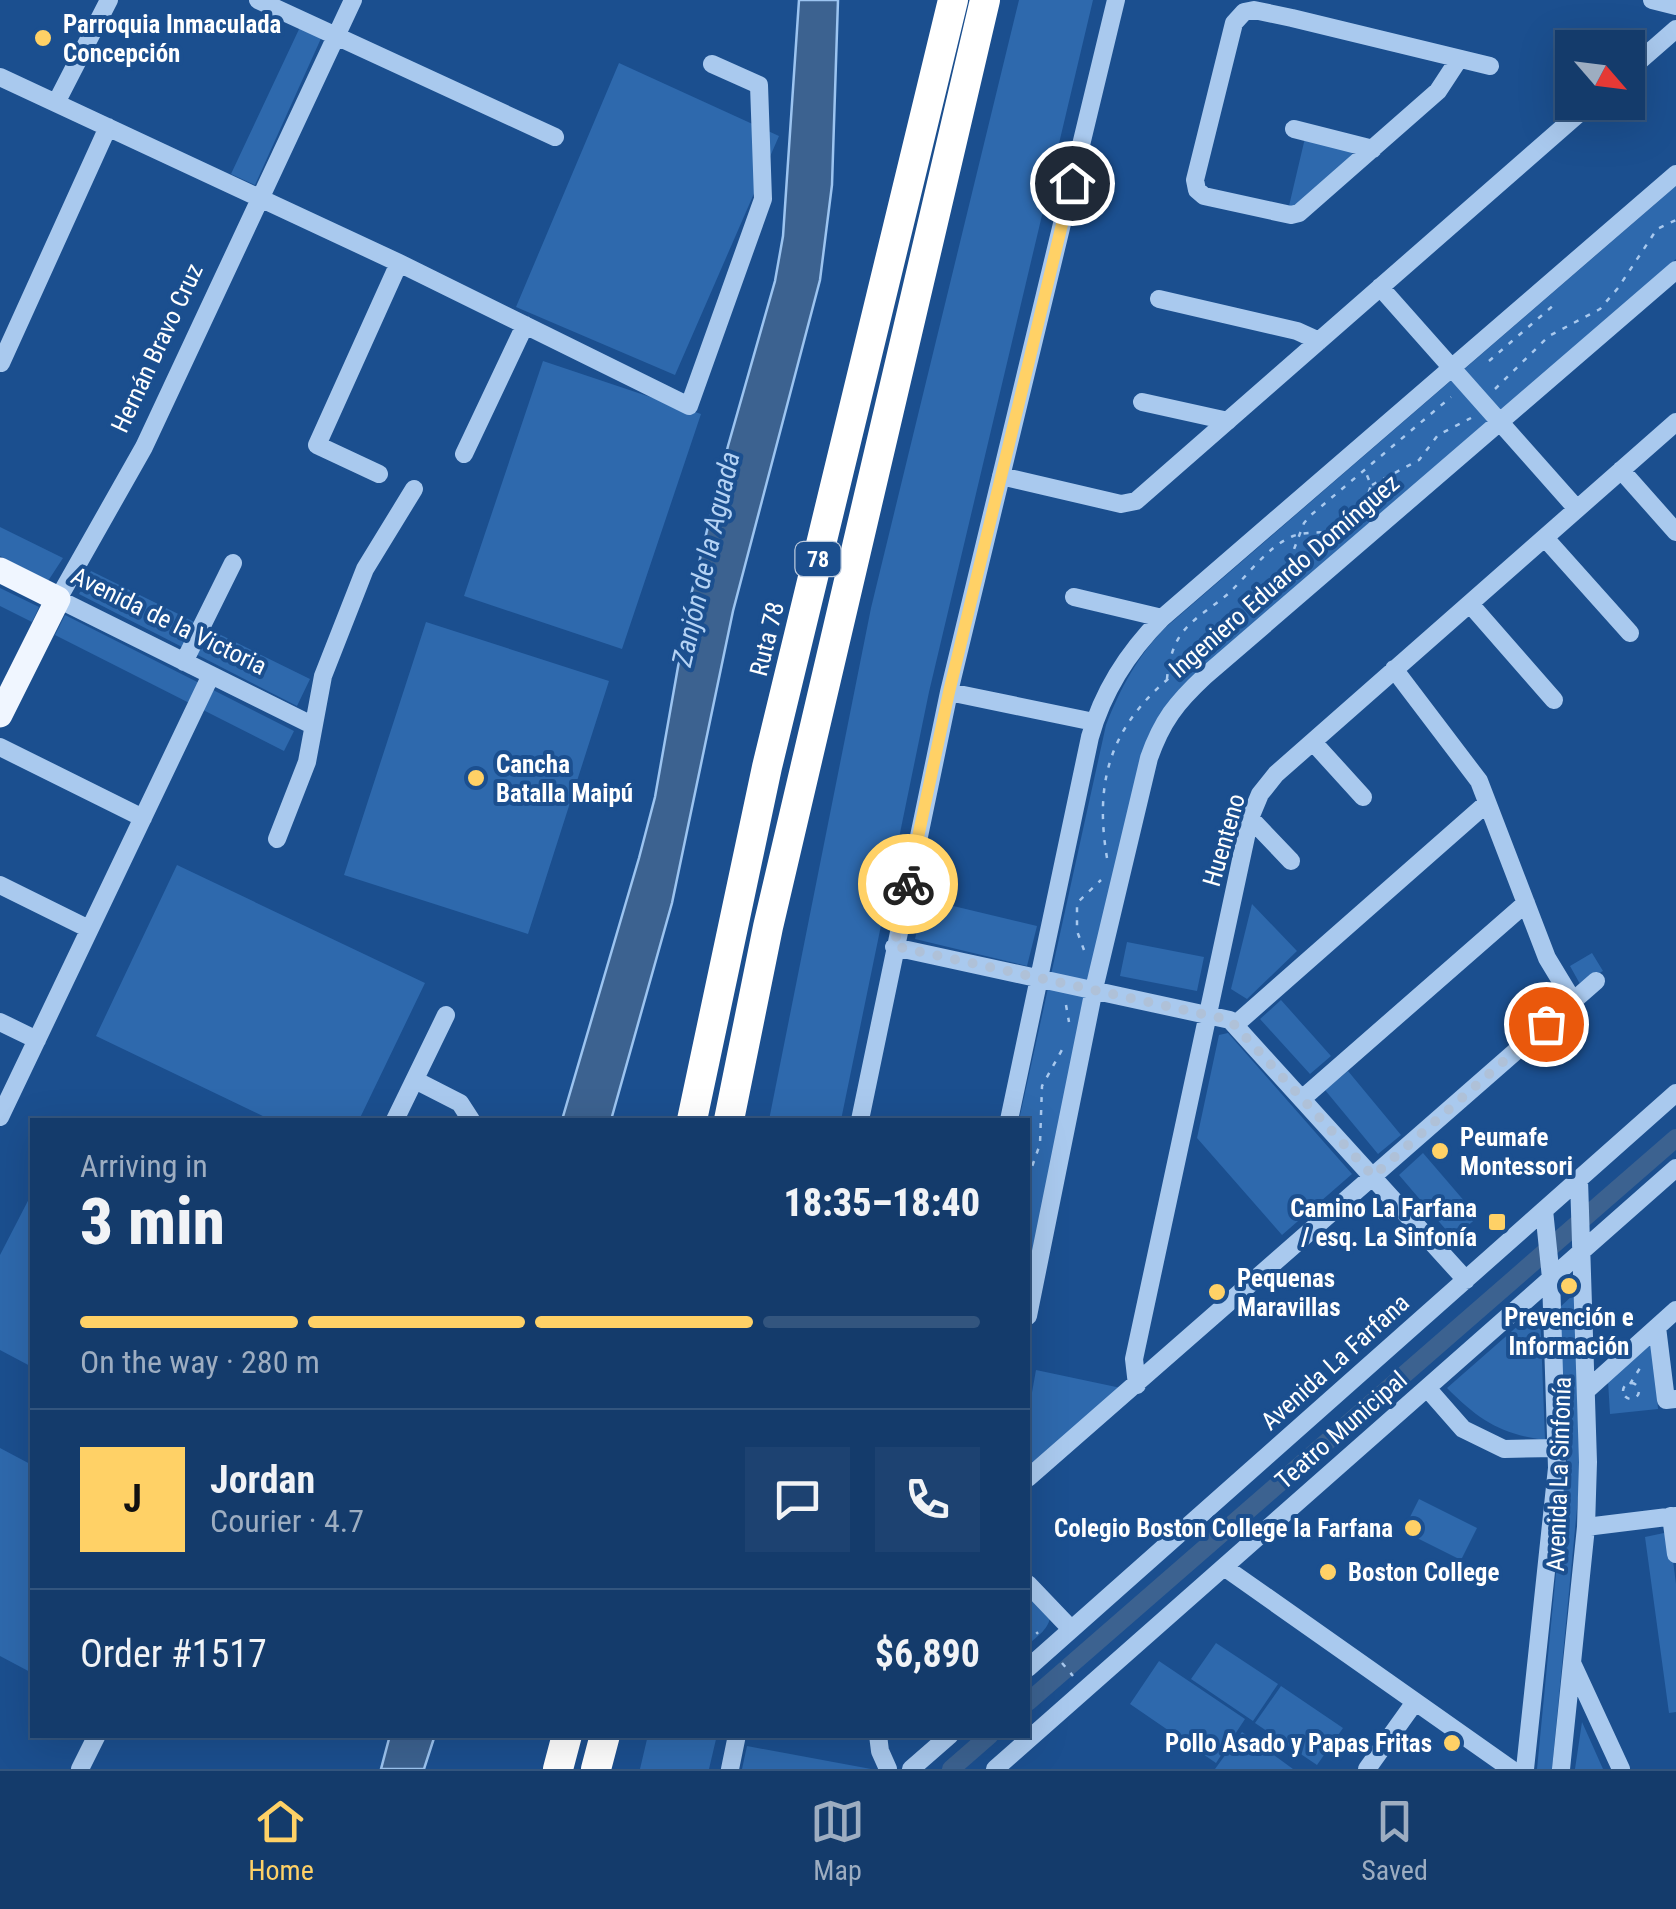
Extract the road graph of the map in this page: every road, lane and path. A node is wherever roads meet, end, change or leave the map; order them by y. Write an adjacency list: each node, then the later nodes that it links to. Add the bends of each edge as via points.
1 (109, 0): 17 (street)
2 (258, 0): 11 (street)
3 (354, 0): 11 (street, Hernán Bravo Cruz)
4 (953, 0): 100 (highway, Ruta 78 / 78, via 767,766)
5 (985, 0): 101 (highway, 78, via 768,927)
6 (1116, 0): 46 (street)
7 (1652, 0): 8 (street)
8 (1676, 6)
9 (1294, 9): 13 (street); 22 (street, via 1254,10 1234,23 1197,190 1295,214)
10 (1676, 29): 12 (street)
11 (337, 36): 21 (street); 24 (street, Hernán Bravo Cruz)
12 (1645, 57)
13 (1458, 59): 15 (street); 22 (street, via 1438,90)
14 (712, 64): 32 (street, via 759,85 763,199 689,406)
15 (1490, 66)
16 (0, 77): 17 (street)
17 (56, 103): 19 (street)
18 (1571, 120): 30 (street)
19 (108, 128): 24 (street); 34 (street)
20 (1294, 130): 22 (street)
21 (555, 138)
22 (1372, 149)
23 (1676, 174): 35 (street, Ingeniero Eduardo Domínguez)
24 (261, 198): 28 (street); 57 (street, Hernán Bravo Cruz, via 144,447)
25 (1651, 218): 27 (path)
26 (1676, 220): 27 (path)
27 (1658, 228): 36 (path, via 1600,310 1549,336)
28 (400, 263): 32 (street); 45 (street, via 316,445)
29 (1676, 270): 41 (street, Ingeniero Eduardo Domínguez)
30 (1380, 288): 33 (street); 35 (street)
31 (1160, 299): 33 (street, via 1297,330)
32 (525, 324): 42 (street)
33 (1319, 342): 39 (street)
34 (1, 363)
35 (1451, 368): 41 (street); 43 (street, Ingeniero Eduardo Domínguez)
36 (1492, 392)
37 (1142, 402): 39 (street)
38 (1475, 416): 47 (path, via 1438,435 1419,460)
39 (1228, 421): 46 (street, via 1131,504)
40 (1676, 422): 44 (street, Huenteno)
41 (1501, 423): 49 (street); 85 (street, Ingeniero Eduardo Domínguez, via 1180,699 1149,758)
42 (464, 454)
43 (1351, 454): 47 (path); 59 (street, Ingeniero Eduardo Domínguez)
44 (1622, 470): 49 (street, Huenteno); 52 (street)
45 (379, 474)
46 (1001, 476): 65 (street)
47 (1371, 485): 50 (path)
48 (414, 489): 69 (street, via 365,569)
49 (1577, 509): 53 (street, Huenteno)
50 (1358, 522)
51 (1353, 526): 64 (path, via 1294,536 1267,556 1186,628)
52 (1676, 532)
53 (1544, 538): 58 (street, Huenteno); 60 (street)
54 (233, 563): 61 (street)
55 (0, 570): 57 (main road, Avenida de la Victoria)
56 (1074, 597): 59 (street)
57 (58, 599): 61 (street, Avenida de la Victoria); 67 (main road, Hernán Bravo Cruz)
58 (1470, 604): 62 (street, Huenteno); 66 (street)
59 (1162, 618): 68 (street, Ingeniero Eduardo Domínguez, via 1128,656)
60 (1630, 633)
61 (184, 662): 63 (street, Avenida de la Victoria)
62 (1394, 669): 70 (street, Huenteno); 73 (street, via 1479,781)
63 (211, 675): 69 (street, Avenida de la Victoria); 74 (street)
64 (1168, 680)
65 (949, 692): 68 (street); 81 (street)
66 (1554, 700)
67 (0, 715)
68 (1094, 722): 82 (street, Ingeniero Eduardo Domínguez)
69 (312, 725): 76 (street, via 307,762)
70 (1312, 742): 72 (street); 75 (street, Huenteno, via 1268,784)
71 (0, 747): 74 (street)
72 (1363, 797)
73 (1487, 803): 79 (street); 90 (street)
74 (142, 818): 80 (street)
75 (1250, 818): 77 (street); 87 (street, Huenteno)
76 (278, 840)
77 (1291, 860)
78 (0, 885): 80 (street)
79 (1526, 903): 86 (street, via 1547,958); 96 (street)
80 (90, 930): 92 (street)
81 (894, 946): 82 (street); 102 (street)
82 (1039, 978): 84 (street); 103 (street, Ingeniero Eduardo Domínguez)
83 (1596, 981): 86 (street)
84 (1068, 984): 85 (street); 91 (path)
85 (1094, 989): 87 (street); 112 (street, Ingeniero Eduardo Domínguez)
86 (1574, 1001): 106 (street)
87 (1208, 1013): 90 (street); 115 (street, Huenteno, via 1134,1359)
88 (446, 1016): 94 (street)
89 (0, 1022): 92 (street)
90 (1236, 1024): 96 (street)
91 (1069, 1026)
92 (36, 1040): 97 (street)
93 (1066, 1043): 105 (path, via 1042,1086 1040,1144)
94 (415, 1080): 98 (street); 99 (street, via 460,1104)
95 (1676, 1093): 107 (street, Avenida La Farfana)
96 (1302, 1098): 106 (street)
97 (0, 1117)
98 (396, 1118)
99 (470, 1118)
100 (692, 1118)
101 (730, 1118)
102 (860, 1118)
103 (1008, 1118)
104 (1676, 1168): 109 (street, Teatro Municipal)
105 (1030, 1172)
106 (1373, 1176): 111 (street); 115 (street)
107 (1579, 1189): 108 (street, Avenida La Farfana); 109 (street, Avenida La Sinfonía)
108 (1544, 1214): 110 (street, Avenida La Sinfonía); 111 (street, Avenida La Farfana)
109 (1581, 1245): 110 (street, Teatro Municipal); 117 (street, Avenida La Sinfonía)
110 (1550, 1270): 116 (street, Teatro Municipal); 119 (street, Avenida La Sinfonía)
111 (1466, 1280): 126 (street, Avenida La Farfana)
112 (1030, 1306)
113 (1676, 1310): 114 (street)
114 (1657, 1327): 117 (street); 118 (street, via 1666,1400)
115 (1137, 1385): 120 (street)
116 (1427, 1388): 119 (street, via 1463,1429 1504,1449); 124 (street, Teatro Municipal)
117 (1588, 1388): 122 (street, Avenida La Sinfonía)
118 (1676, 1399)
119 (1557, 1448): 147 (street, Avenida La Sinfonía)
120 (1030, 1476)
121 (1674, 1516): 122 (street); 123 (street)
122 (1586, 1526): 128 (street, Avenida La Sinfonía)
123 (1676, 1554)
124 (1224, 1567): 131 (street); 138 (street, Teatro Municipal)
125 (1030, 1586): 126 (street)
126 (1072, 1629): 129 (street, Avenida La Farfana)
127 (1060, 1661): 130 (path)
128 (1572, 1665): 148 (street, Avenida La Sinfonía); 149 (street)
129 (1030, 1666)
130 (1072, 1676)
131 (1415, 1702): 145 (street); 146 (street)
132 (96, 1738): 139 (street)
133 (566, 1738): 140 (highway)
134 (603, 1738): 141 (highway)
135 (736, 1738): 142 (street)
136 (878, 1738): 143 (street)
137 (947, 1738): 144 (street)
138 (1005, 1766)
139 (80, 1769)
140 (558, 1769)
141 (596, 1769)
142 (730, 1769)
143 (888, 1769)
144 (911, 1769)
145 (1367, 1769)
146 (1510, 1769)
147 (1525, 1769)
148 (1560, 1769)
149 (1621, 1769)

